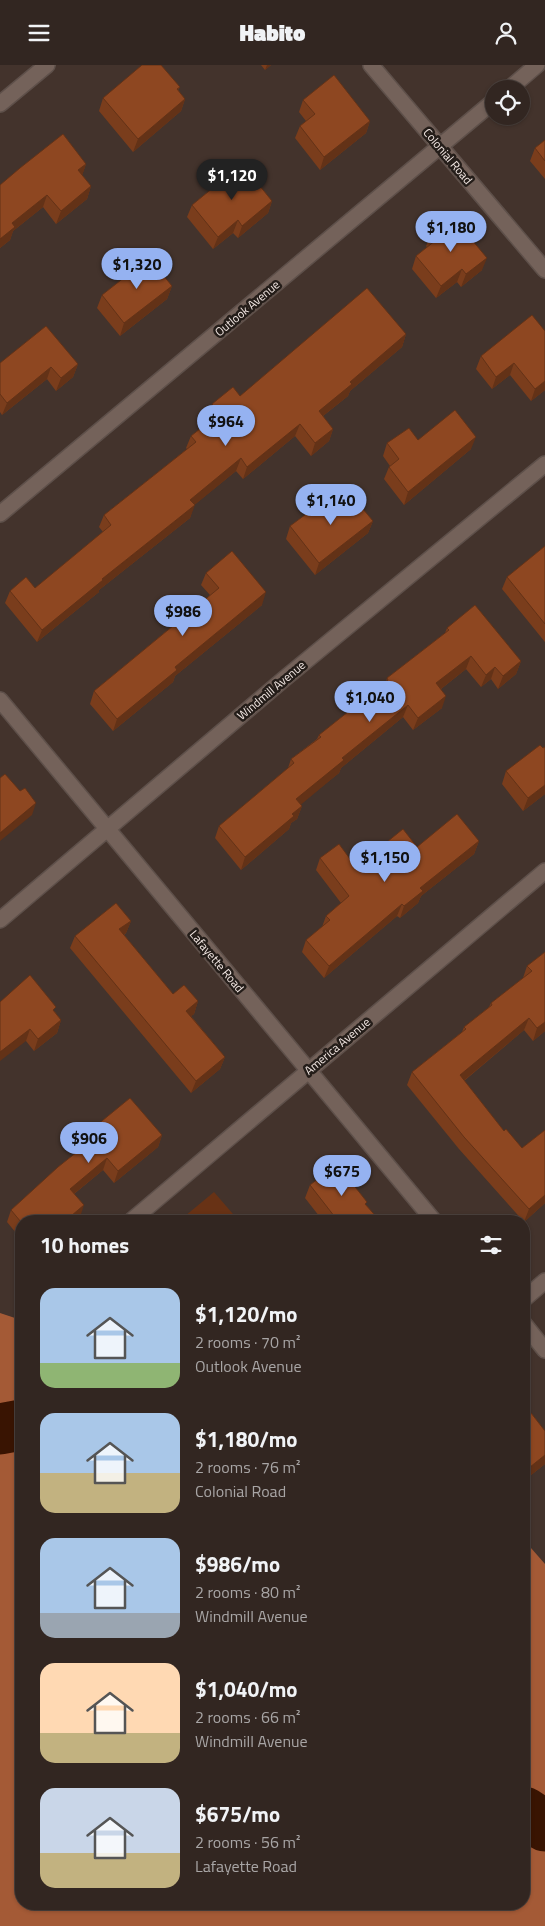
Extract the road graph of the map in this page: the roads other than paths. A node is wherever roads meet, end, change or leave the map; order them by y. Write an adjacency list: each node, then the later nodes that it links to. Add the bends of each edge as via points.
1 (47, 65): 5 (street)
2 (371, 65): 7 (street, Colonial Road)
3 (537, 65): 4 (street)
4 (520, 80)
5 (0, 104)
6 (485, 108): 7 (street, Outlook Avenue)
7 (440, 146): 8 (street, Colonial Road); 10 (street, Outlook Avenue)
8 (545, 270)
9 (545, 464): 12 (street, Windmill Avenue)
10 (0, 514)
11 (0, 700): 12 (street, Lafayette Road)
12 (107, 829): 14 (street, Windmill Avenue); 15 (street, Lafayette Road)
13 (545, 871): 15 (street, America Avenue)
14 (0, 920)
15 (308, 1070): 16 (street, America Avenue); 17 (street, Lafayette Road)
16 (138, 1215)
17 (429, 1215)
18 (545, 1281): 19 (street)
19 (530, 1294)
20 (530, 1331): 21 (street)
21 (545, 1350)

